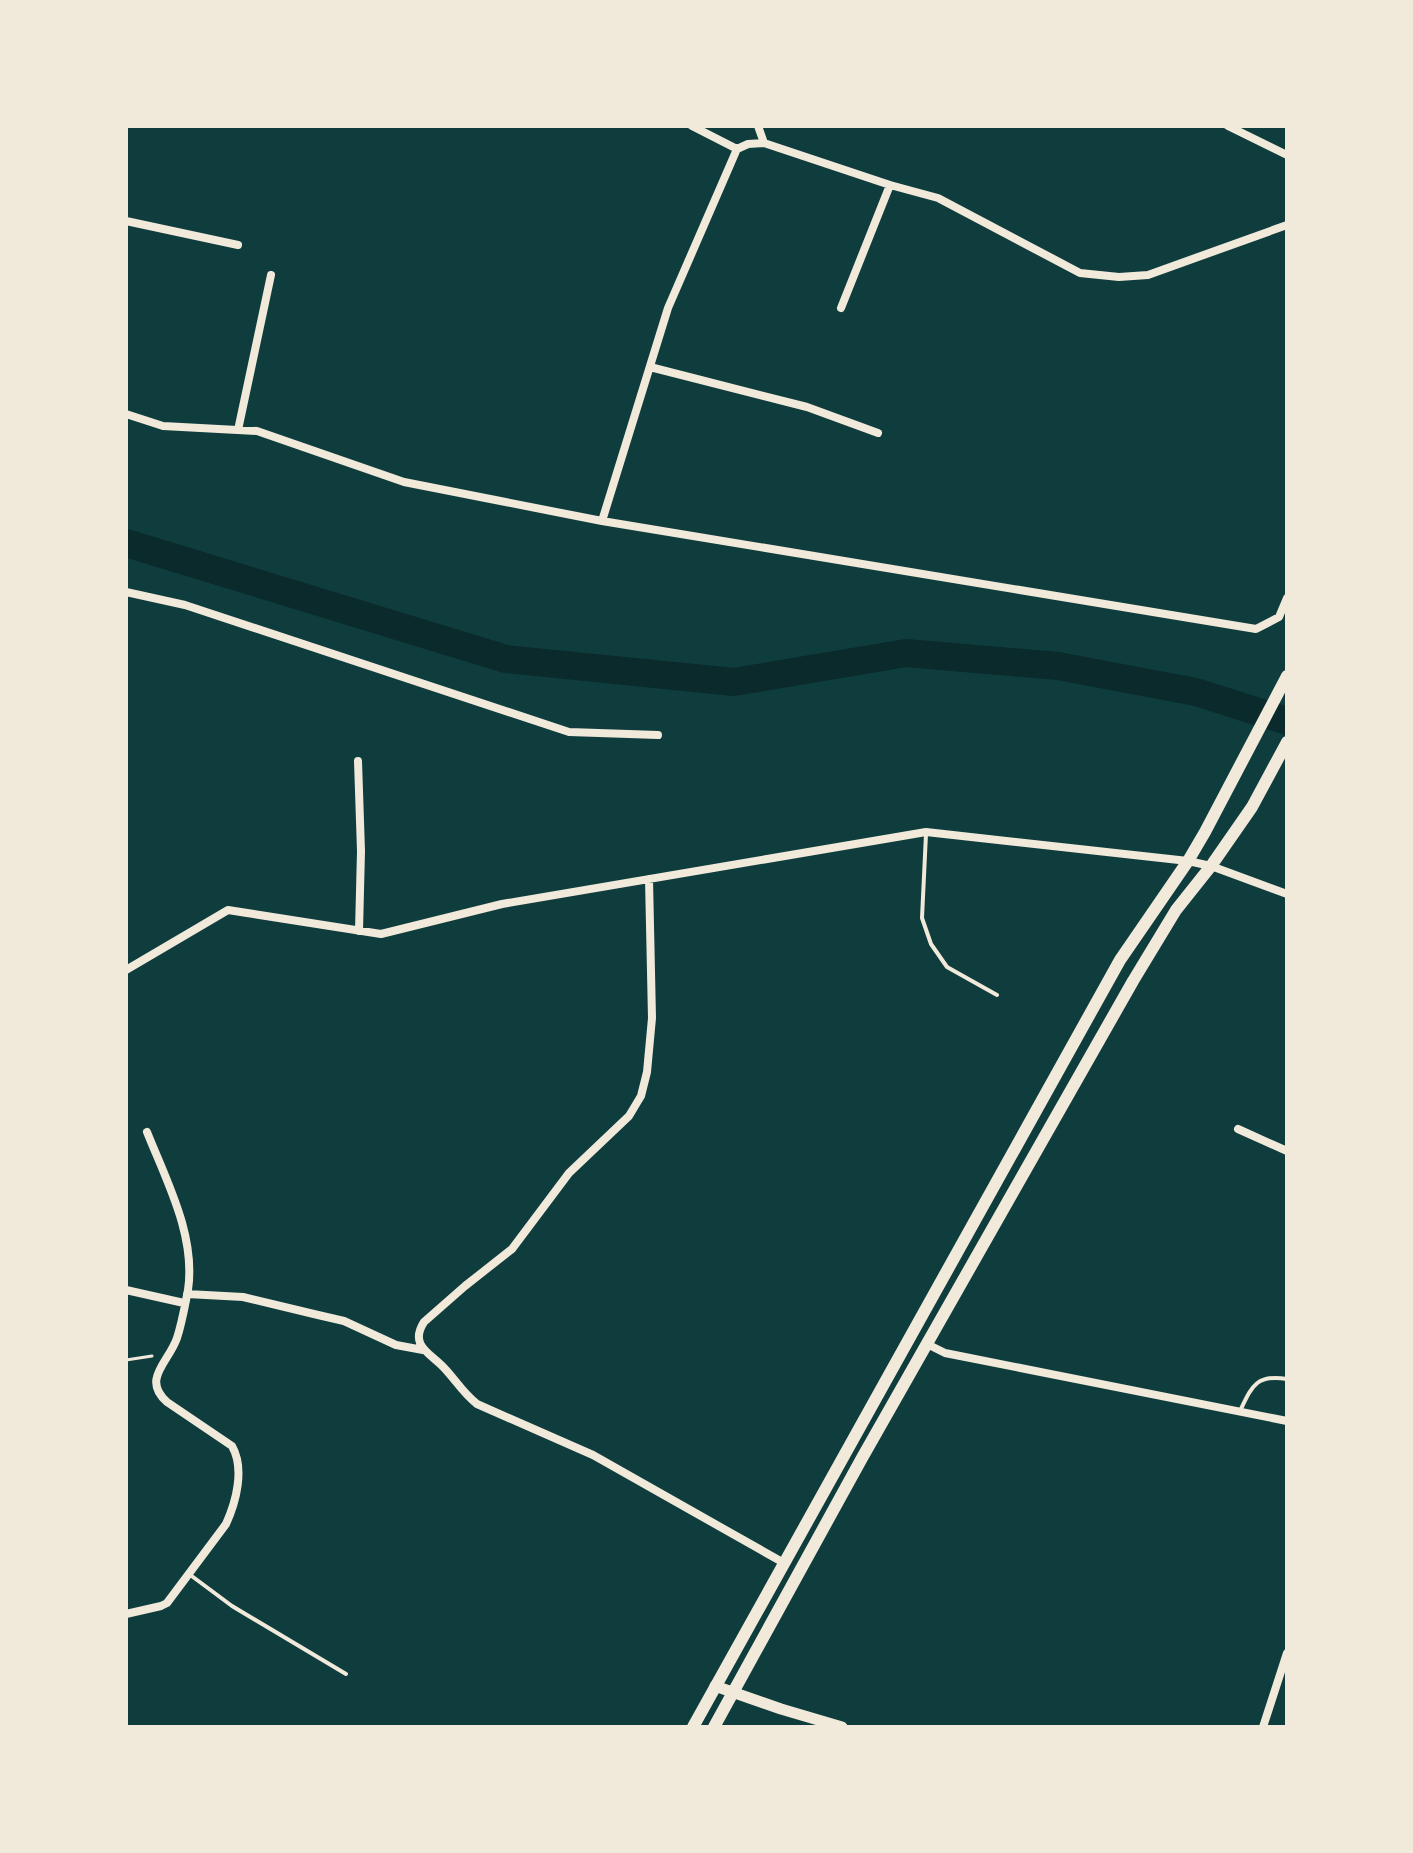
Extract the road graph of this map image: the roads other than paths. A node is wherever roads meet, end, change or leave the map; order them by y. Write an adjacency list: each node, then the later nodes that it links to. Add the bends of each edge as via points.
1 (692, 126): 5 (street)
2 (758, 126): 4 (street)
3 (1228, 126): 6 (street)
4 (764, 143): 5 (street); 7 (street)
5 (737, 149): 13 (street, via 668,308)
6 (1287, 155)
7 (890, 185): 9 (street, via 938,198 1080,273 1119,277 1148,275); 12 (street)
8 (126, 221): 10 (street)
9 (1287, 225)
10 (238, 245)
11 (271, 275): 15 (street)
12 (841, 308)
13 (650, 367): 16 (street, via 807,407); 17 (street)
14 (126, 414): 15 (street, via 163,426)
15 (238, 430): 17 (street, via 257,431 404,482)
16 (878, 433)
17 (602, 521): 19 (street, via 1256,629 1279,617)
18 (126, 592): 21 (street, via 185,605 569,732)
19 (1287, 598)
20 (1287, 676): 25 (main road)
21 (658, 735)
22 (1287, 742): 26 (main road, via 1252,807)
23 (358, 761): 29 (street)
24 (926, 832): 25 (street); 27 (street); 31 (lane, via 922,918 931,944 947,967)
25 (1188, 861): 26 (street); 42 (main road, via 1120,960)
26 (1211, 866): 28 (street); 37 (main road, via 1176,910 1133,981)
27 (649, 879): 29 (street, via 502,904 381,934); 38 (street, via 652,1018 641,1096 629,1116 569,1173 512,1249 424,1322 419,1337)
28 (1287, 894)
29 (359, 931): 30 (street, via 228,910)
30 (126, 970)
31 (997, 995)
32 (1238, 1129): 34 (street)
33 (147, 1132): 36 (street, via 190,1255)
34 (1287, 1151)
35 (126, 1290): 36 (street)
36 (186, 1298): 38 (street, via 243,1297 356,1326 396,1345); 43 (street, via 177,1338 156,1378 159,1394 227,1441 238,1461 233,1510)
37 (927, 1344): 40 (street, via 945,1353); 48 (main road)
38 (423, 1350): 42 (street, via 477,1404 593,1455)
39 (1287, 1379): 40 (lane, via 1259,1380)
40 (1240, 1411): 41 (street)
41 (1287, 1421)
42 (784, 1563): 47 (main road)
43 (189, 1574): 44 (street, via 167,1603); 46 (lane)
44 (126, 1614)
45 (1287, 1653): 52 (street)
46 (346, 1674)
47 (715, 1686): 48 (street); 49 (main road)
48 (734, 1693): 50 (main road); 51 (street)
49 (693, 1727)
50 (714, 1727)
51 (842, 1727)
52 (1263, 1727)

